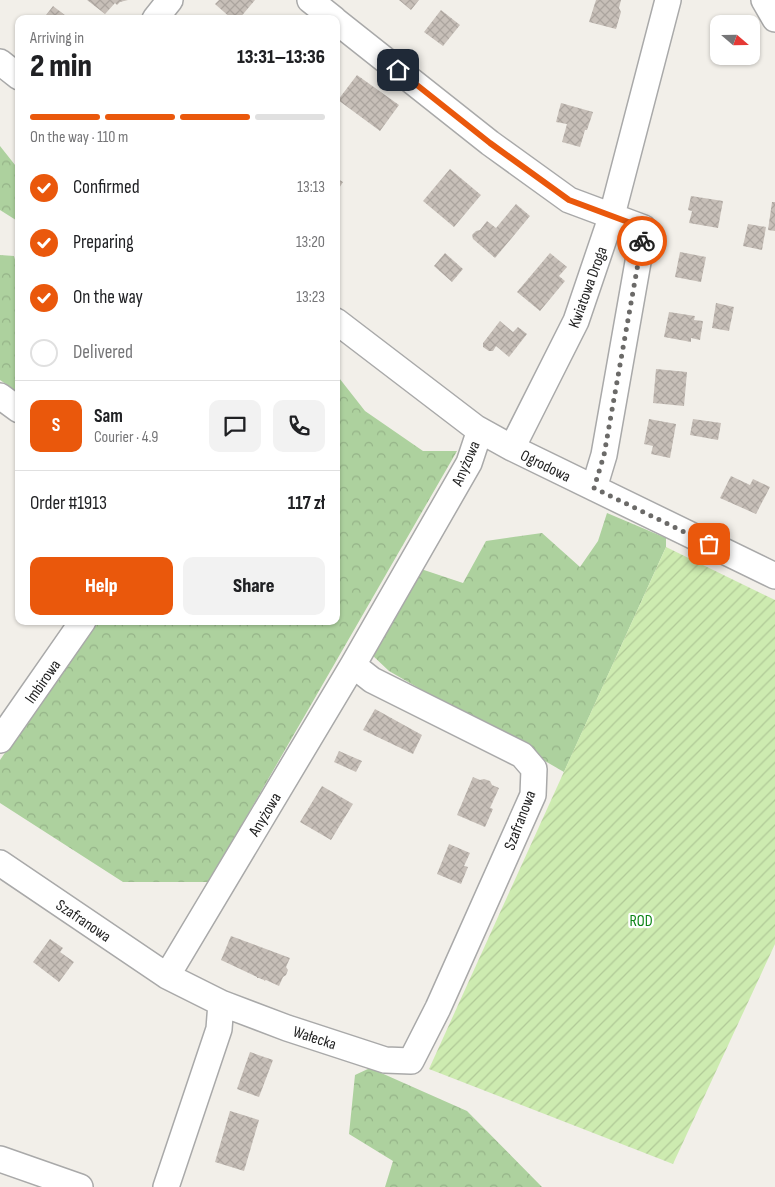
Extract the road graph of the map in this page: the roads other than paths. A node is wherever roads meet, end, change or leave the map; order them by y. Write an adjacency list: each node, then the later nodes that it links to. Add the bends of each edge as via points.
1 (170, 0): 5 (street)
2 (310, 0): 6 (street)
3 (668, 0): 11 (street, Kwiatowa Droga)
4 (764, 0): 7 (street)
5 (158, 15)
6 (329, 15)
7 (775, 19)
8 (340, 24): 11 (street, via 490,143 569,200)
9 (0, 62): 10 (street)
10 (15, 74)
11 (612, 215): 16 (street, Kwiatowa Droga, via 576,321); 17 (street, via 644,228 604,455)
12 (340, 324): 15 (street, Ogrodowa)
13 (0, 396): 14 (street)
14 (15, 407)
15 (480, 430): 16 (street, Ogrodowa); 20 (street, Anyżowa, via 469,463)
16 (512, 448): 17 (street, Ogrodowa)
17 (594, 488): 18 (street, Ogrodowa)
18 (775, 576)
19 (80, 625): 21 (street, Imbirowa)
20 (353, 665): 23 (street, Anyżowa); 25 (street, Szafranowa, via 372,680 522,755 534,769 533,795 438,1008)
21 (0, 740)
22 (0, 863): 23 (street, Szafranowa)
23 (167, 976): 24 (street)
24 (220, 1003): 25 (street, Wałecka, via 385,1060); 28 (street, via 219,1029)
25 (411, 1060)
26 (0, 1159): 27 (street)
27 (80, 1187)
28 (166, 1187)

